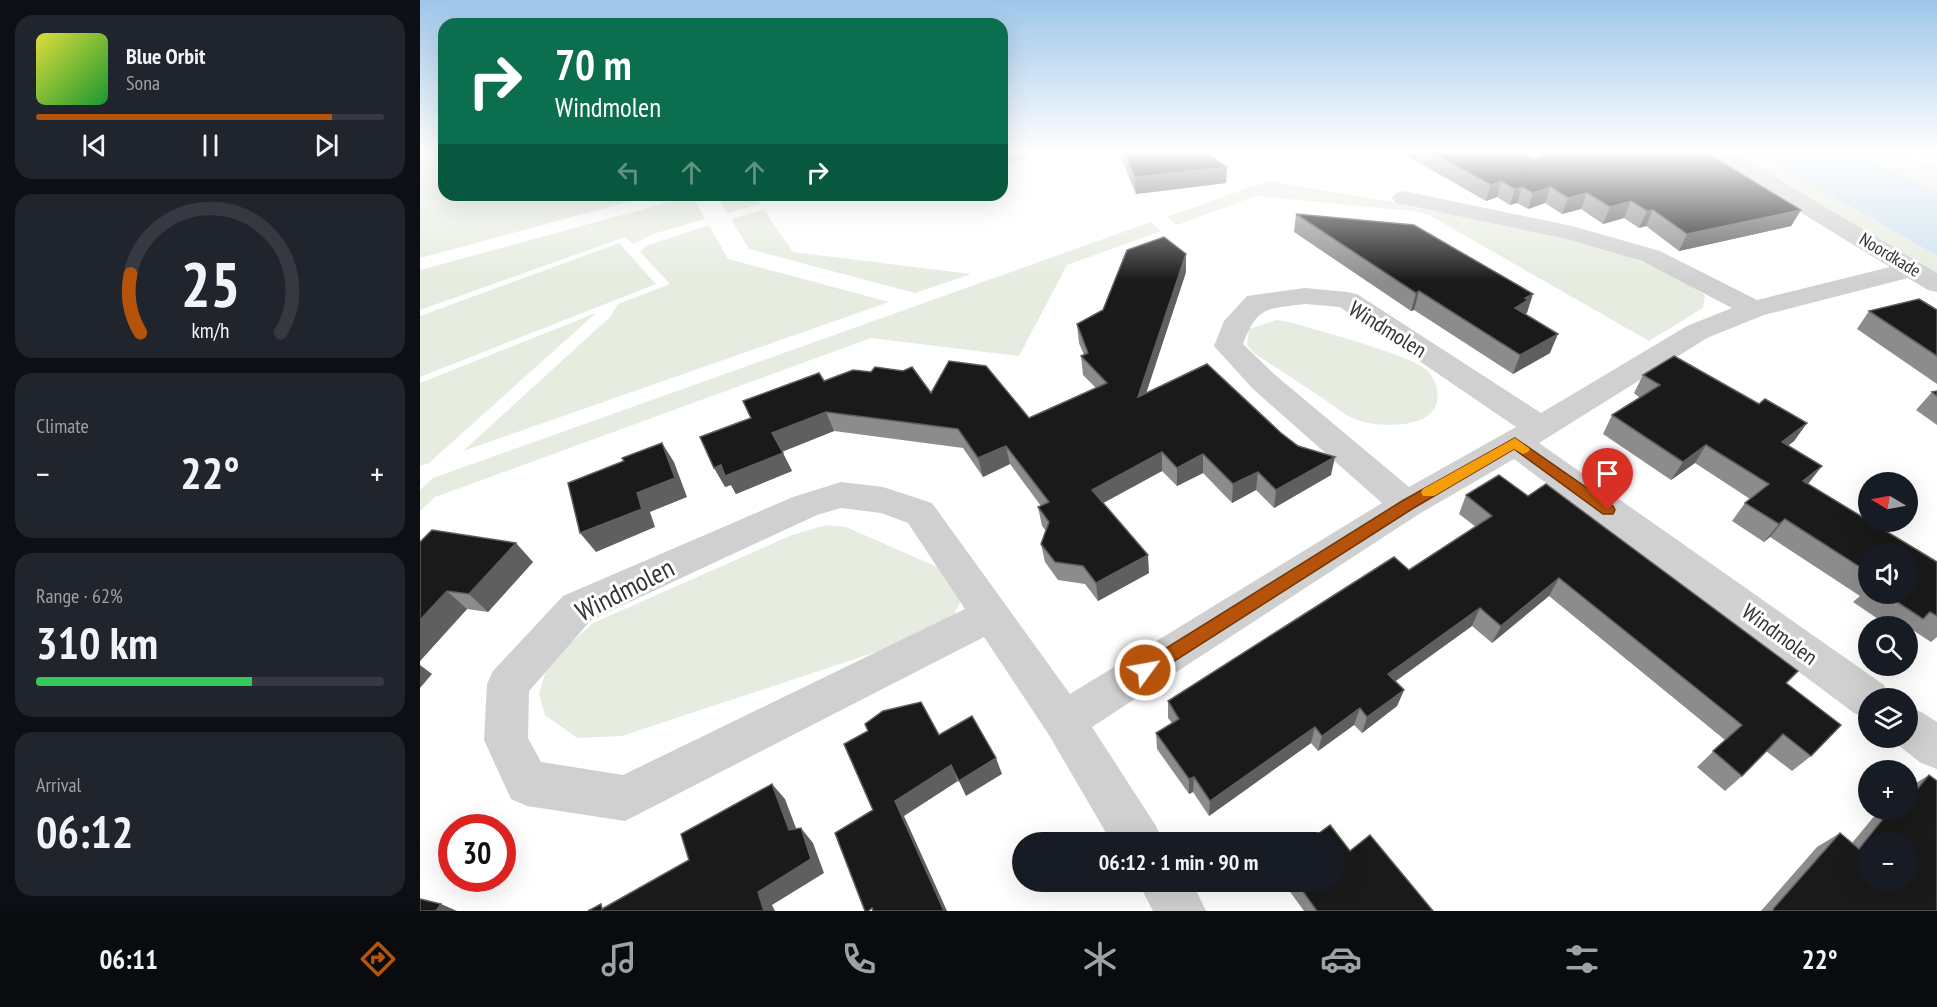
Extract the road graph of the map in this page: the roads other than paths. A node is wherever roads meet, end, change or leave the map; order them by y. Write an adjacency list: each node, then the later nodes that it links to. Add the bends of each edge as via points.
1 (1790, 196): 3 (street, Noordkade)
2 (1404, 198): 4 (street, via 1572,233 1651,256)
3 (1924, 276): 4 (street)
4 (1754, 309): 5 (street, via 1696,332)
5 (1527, 435): 6 (street); 6 (street, Windmolen, via 1347,300 1305,296 1257,302 1238,321 1228,346); 8 (street, Windmolen)
6 (1407, 505): 9 (street)
7 (992, 614): 7 (street, Windmolen, via 625,798 527,783 506,740 508,684 577,608 805,506 841,495 883,500 920,513); 9 (street, Windmolen)
8 (1858, 691)
9 (1064, 721): 12 (street, Windmolen)
10 (1918, 734): 11 (street)
11 (1937, 748)
12 (1132, 832)
13 (1169, 892): 14 (street)
14 (1181, 911)

